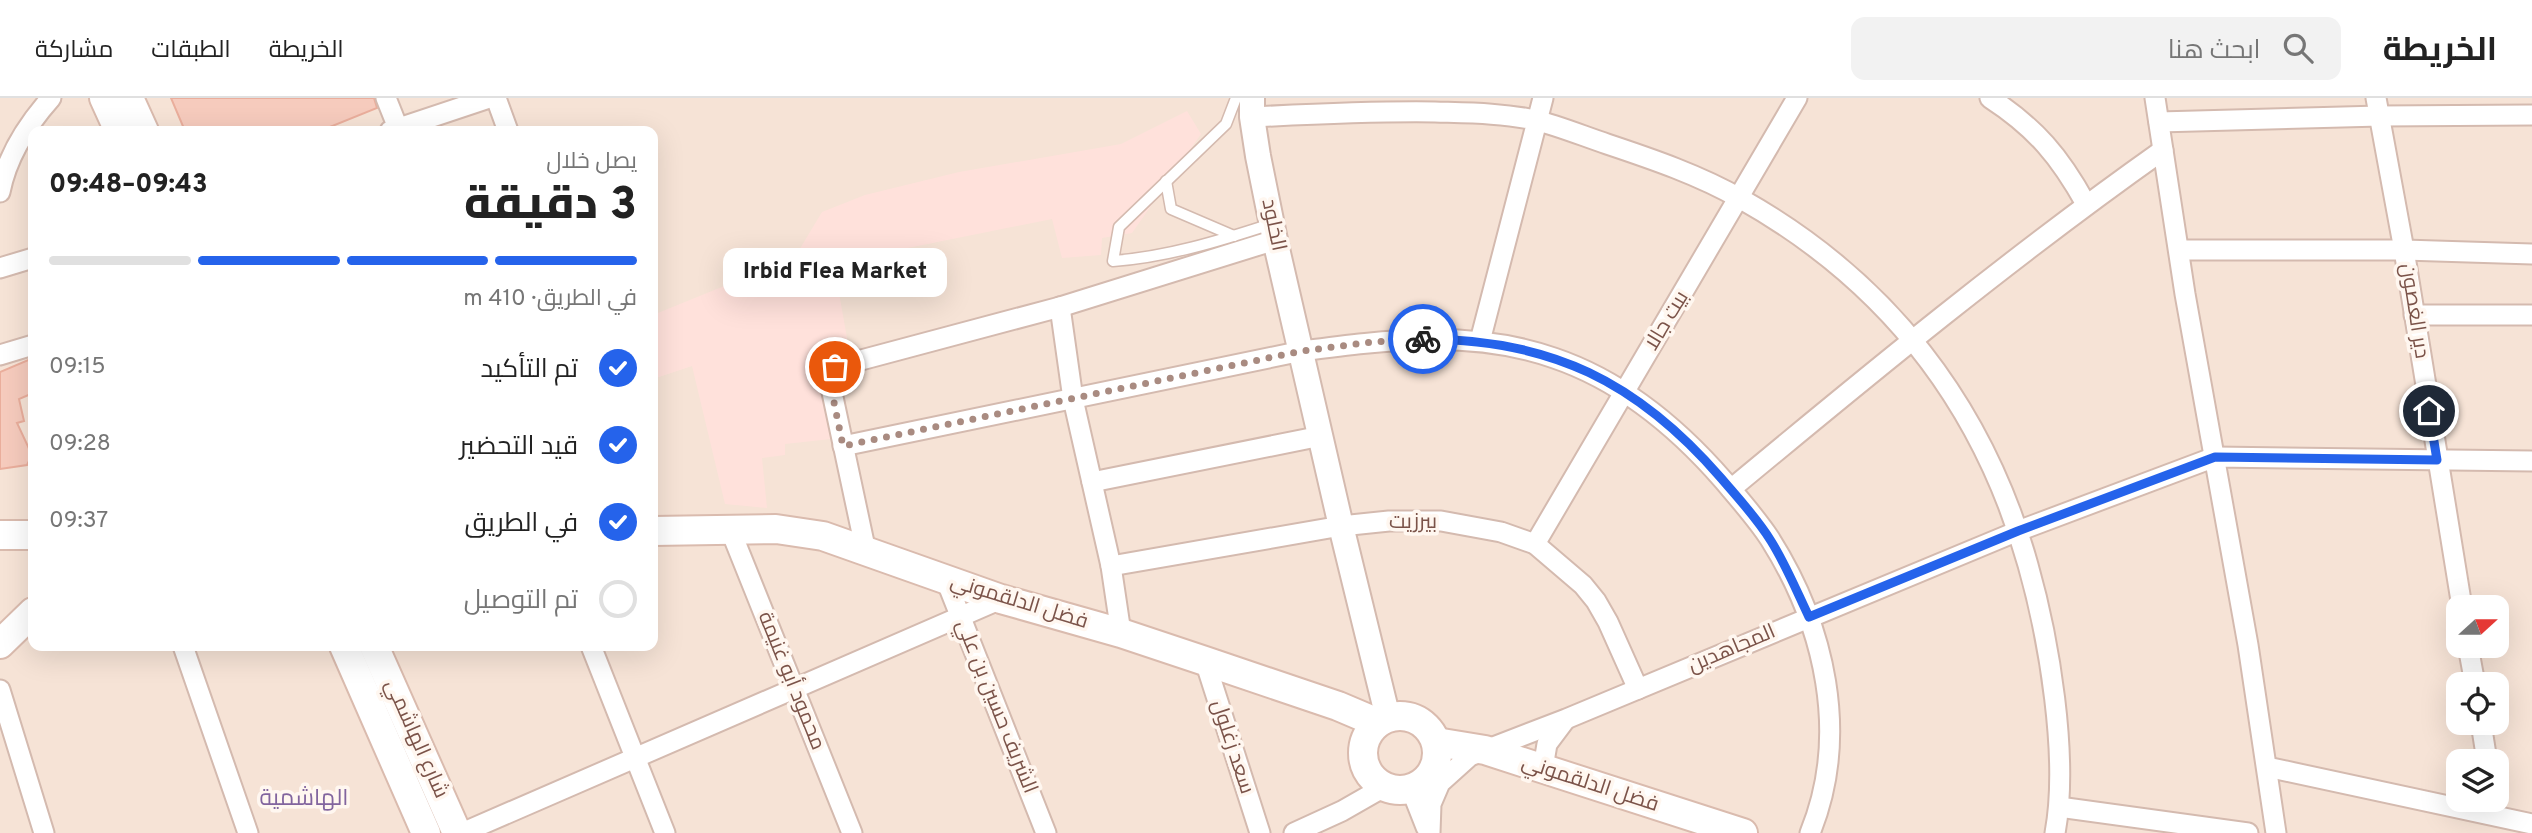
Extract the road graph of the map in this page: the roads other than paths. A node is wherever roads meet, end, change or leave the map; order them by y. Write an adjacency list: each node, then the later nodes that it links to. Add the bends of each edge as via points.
1 (51, 98): 25 (street, via 20,139)
2 (104, 98): 18 (main road)
3 (130, 98): 19 (main road)
4 (386, 98): 20 (street)
5 (489, 98): 21 (street)
6 (496, 98): 22 (street)
7 (1236, 98): 17 (lane)
8 (1543, 98): 15 (street)
9 (1790, 98): 26 (street, بيت جالا)
10 (1990, 98): 27 (street, via 2046,143)
11 (2155, 98): 16 (street)
12 (2378, 107): 14 (street); 16 (street); 31 (street, دير الغصون)
13 (1252, 108): 15 (street, via 1479,113); 17 (lane); 28 (street, الخلود)
14 (2532, 115)
15 (1537, 121): 26 (street, via 1643,155); 39 (street)
16 (2159, 122): 23 (street)
17 (1226, 124): 24 (lane)
18 (116, 126)
19 (142, 126)
20 (393, 126)
21 (406, 126)
22 (506, 126)
23 (2163, 150): 27 (street); 30 (street)
24 (1166, 181): 29 (lane, via 1171,209); 29 (lane, via 1119,227 1113,261 1150,258)
25 (0, 192)
26 (1740, 198): 38 (street, via 1838,266); 43 (street, بيت جالا)
27 (2086, 204): 38 (street)
28 (1273, 231): 29 (lane); 35 (street); 41 (street, الخلود)
29 (1235, 236)
30 (2179, 250): 31 (street); 47 (street)
31 (2404, 250): 32 (street); 36 (street, دير الغصون)
32 (2532, 254)
33 (28, 260): 34 (street)
34 (0, 268)
35 (1060, 306): 44 (street); 46 (street, via 835,367 830,383)
36 (2414, 315): 37 (street); 48 (street, دير الغصون)
37 (2532, 315)
38 (1912, 340): 51 (street); 55 (street, via 1964,411)
39 (1480, 341): 41 (street, via 1402,340); 43 (street, via 1556,358)
40 (28, 347): 42 (street)
41 (1302, 351): 44 (street); 45 (street, الخلود)
42 (0, 355)
43 (1624, 391): 51 (street, via 1681,436); 58 (street, بيت جالا)
44 (1073, 399): 46 (street); 50 (street)
45 (1321, 436): 50 (street); 52 (street, الخلود)
46 (843, 446): 59 (street)
47 (2215, 457): 48 (street); 55 (street, المجاهدين); 82 (street)
48 (2437, 460): 49 (street); 62 (street, دير الغصون)
49 (2532, 461)
50 (1092, 482): 60 (street)
51 (1731, 489): 66 (street, via 1769,538)
52 (1341, 526): 58 (street, بيرزيت, via 1441,521 1502,532); 60 (street, بيرزيت); 78 (street, الخلود)
53 (730, 529): 54 (main road, فضل الدلقموني); 59 (main road, فضل الدلقموني, via 798,531); 74 (street, محمود أبو غنيمة)
54 (658, 531)
55 (2018, 531): 66 (street, المجاهدين); 86 (street, via 2038,598 2050,666)
56 (0, 535): 57 (main road)
57 (28, 535)
58 (1535, 544): 75 (street, بيرزيت, via 1596,601)
59 (866, 552): 61 (main road, فضل الدلقموني)
60 (1111, 566): 67 (street)
61 (946, 580): 63 (main road, فضل الدلقموني); 65 (street, الشريف حسين بن علي)
62 (2460, 595)
63 (1001, 599): 65 (street); 67 (main road, فضل الدلقموني)
64 (28, 617): 68 (main road)
65 (961, 617): 74 (street); 96 (street, الشريف حسين بن علي)
66 (1809, 617): 75 (street, المجاهدين); 101 (street, via 1826,675 1830,736 1822,796)
67 (1121, 633): 73 (main road, فضل الدلقموني)
68 (0, 644)
69 (185, 651): 90 (street)
70 (346, 651): 91 (main road, شارع الهاشمي)
71 (376, 651): 92 (main road, شارع الهاشمي)
72 (593, 651): 81 (street)
73 (1205, 660): 78 (main road, فضل الدلقموني); 97 (street, سعد زغلول)
74 (794, 689): 81 (street); 95 (street, محمود أبو غنيمة)
75 (1638, 689): 77 (street, المجاهدين)
76 (0, 690): 89 (street)
77 (1566, 719): 80 (street, المجاهدين); 83 (street, via 1547,744)
78 (1383, 720): 79 (main road, via 1412,717); 84 (main road, via 1369,732 1363,757 1374,780)
79 (1436, 741): 80 (main road, فضل الدلقموني); 84 (main road, via 1436,765 1430,775)
80 (1485, 750): 83 (main road, فضل الدلقموني); 99 (street, المجاهدين, via 1440,783 1431,804)
81 (636, 758): 93 (street); 94 (street)
82 (2267, 767): 85 (street); 104 (street)
83 (1544, 768): 100 (main road, فضل الدلقموني)
84 (1398, 788): 98 (street); 99 (street)
85 (2446, 799)
86 (2059, 807): 102 (street); 103 (street)
87 (2504, 812): 88 (street)
88 (2532, 824)
89 (44, 833)
90 (248, 833)
91 (426, 833)
92 (457, 833)
93 (463, 833)
94 (664, 833)
95 (852, 833)
96 (1046, 833)
97 (1260, 833)
98 (1294, 833)
99 (1429, 833)
100 (1743, 833)
101 (1810, 833)
102 (2055, 833)
103 (2248, 833)
104 (2276, 833)

